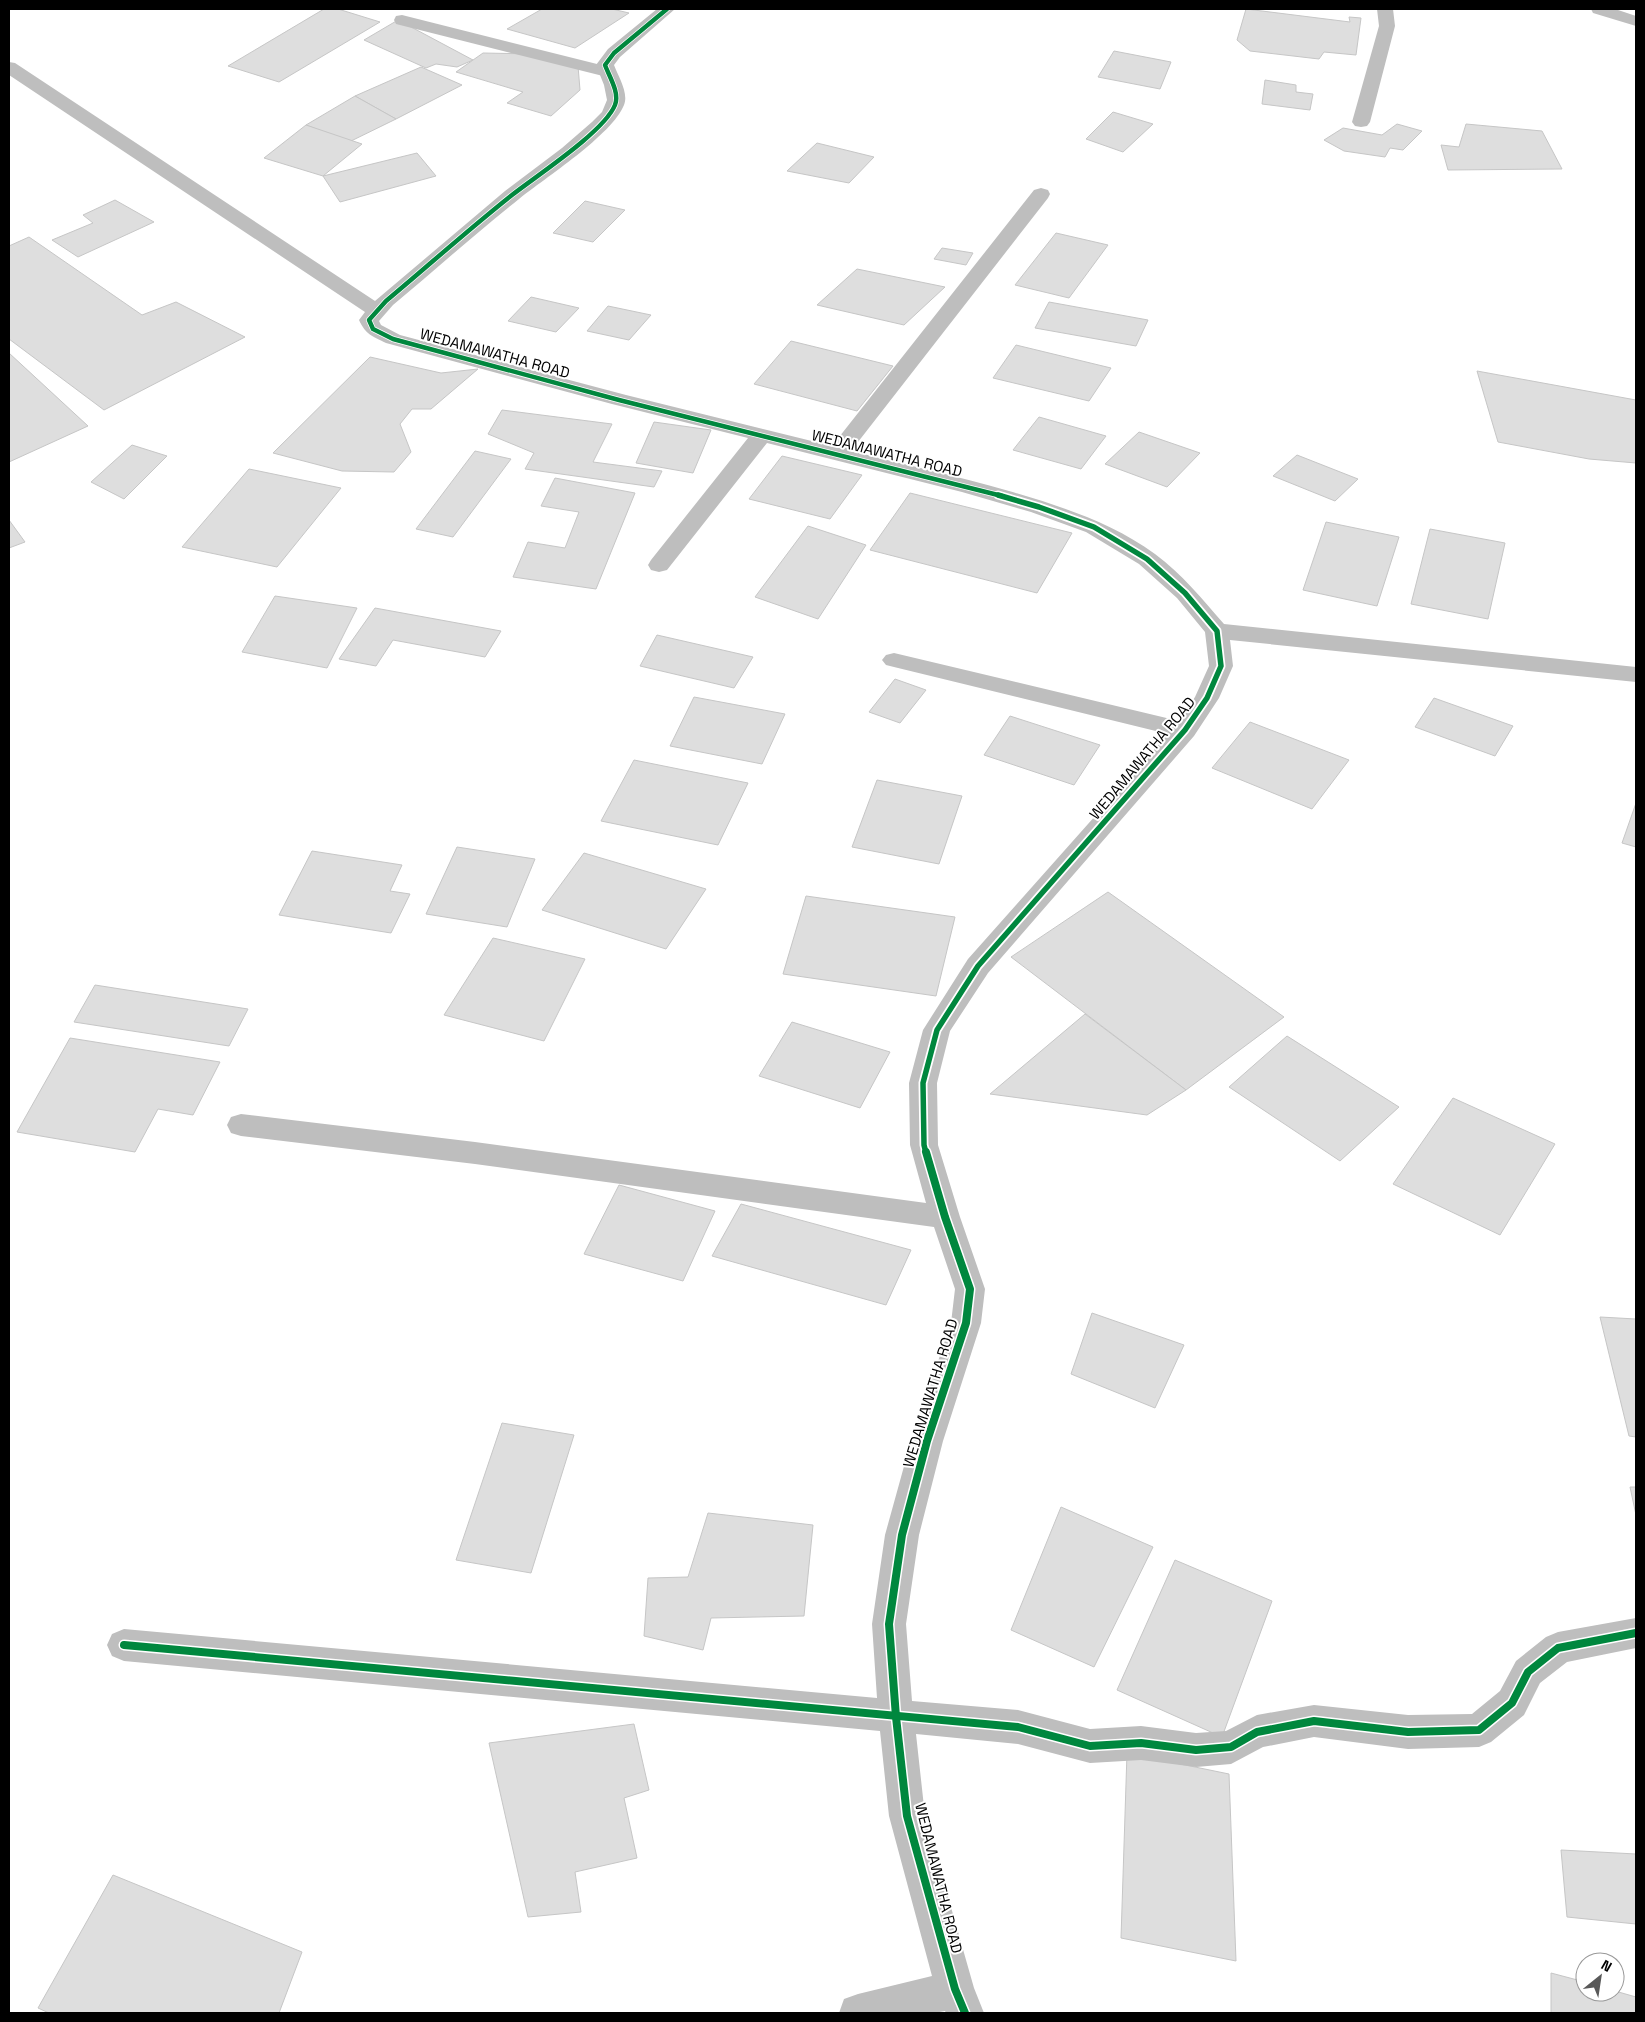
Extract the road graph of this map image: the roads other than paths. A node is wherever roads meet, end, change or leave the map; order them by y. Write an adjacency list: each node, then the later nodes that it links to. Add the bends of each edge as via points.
1 (667, 9): 7 (street, via 614,53 605,65)
2 (1385, 9): 8 (street, via 1387,26)
3 (1599, 9): 5 (street)
4 (402, 20): 7 (street)
5 (1636, 21)
6 (9, 67): 10 (street)
7 (607, 72): 10 (street, via 617,96 615,106 586,138)
8 (1361, 122)
9 (1041, 194): 12 (street)
10 (376, 310): 11 (street, WEDAMAWATHA ROAD, via 369,320 373,328 393,339)
11 (762, 435): 12 (street, WEDAMAWATHA ROAD); 13 (street)
12 (836, 454): 14 (street, WEDAMAWATHA ROAD, via 970,487 1094,527 1147,559 1185,593)
13 (659, 565)
14 (1217, 631): 16 (street); 17 (street, WEDAMAWATHA ROAD, via 1221,666 1208,698)
15 (894, 660): 17 (street)
16 (1636, 674)
17 (1185, 730): 19 (street, WEDAMAWATHA ROAD, via 978,966 937,1030 923,1083 924,1145)
18 (241, 1125): 19 (street, via 485,1154)
19 (945, 1217): 22 (street, WEDAMAWATHA ROAD, via 970,1289 966,1323 927,1441 902,1536 889,1624)
20 (1636, 1633): 22 (street, via 1558,1648 1528,1672 1512,1703 1479,1730 1408,1732 1314,1721 1257,1732 1230,1747 1196,1750 1141,1743 1090,1746 1018,1727)
21 (124, 1644): 22 (street)
22 (896, 1717): 23 (street, WEDAMAWATHA ROAD, via 907,1816)
23 (960, 2001): 24 (street)
24 (858, 2013)

